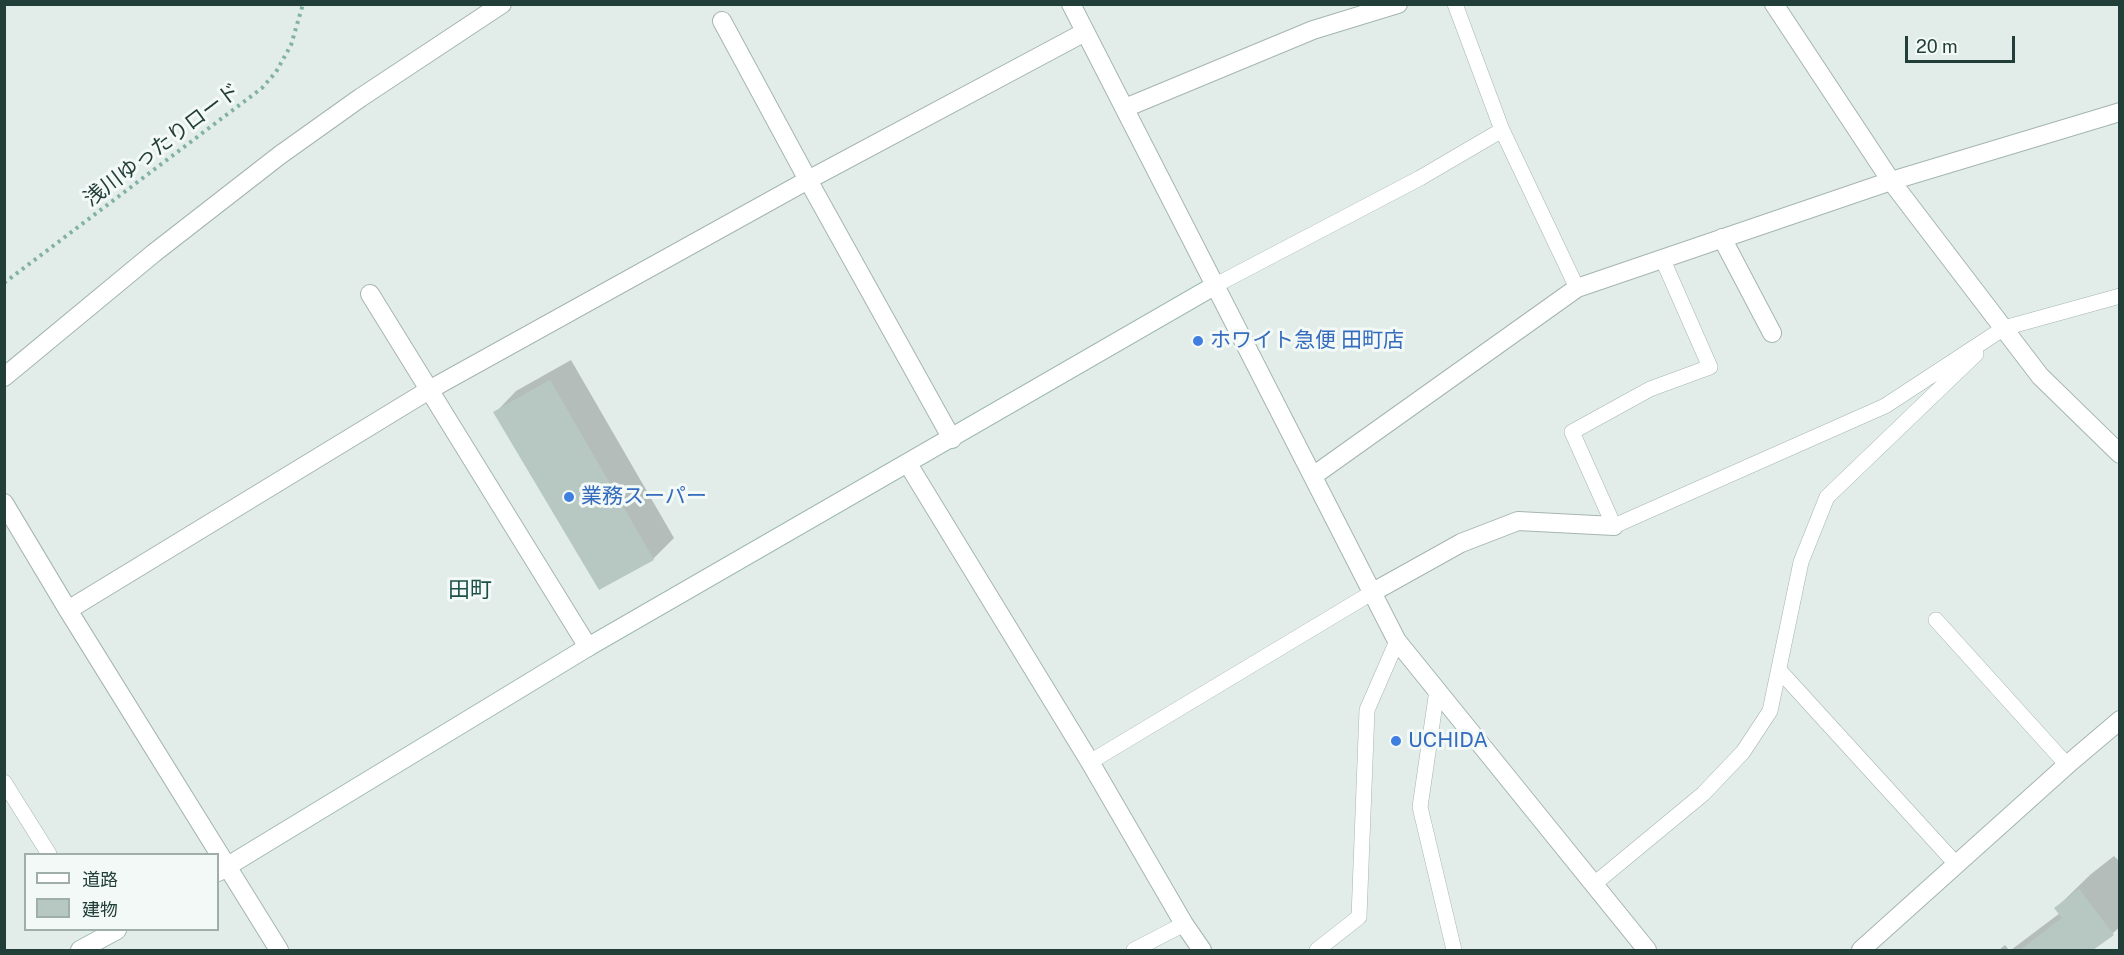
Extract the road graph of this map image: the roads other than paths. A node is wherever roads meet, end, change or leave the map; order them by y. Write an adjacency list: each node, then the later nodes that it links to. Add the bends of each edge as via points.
1 (502, 4): 21 (street, via 280,155)
2 (1071, 4): 7 (street)
3 (1398, 4): 8 (street, via 1313,30)
4 (1455, 4): 10 (lane)
5 (1774, 4): 12 (street)
6 (722, 21): 11 (street)
7 (1085, 32): 8 (street); 11 (street)
8 (1125, 108): 15 (street)
9 (2120, 112): 12 (street)
10 (1502, 130): 15 (lane, via 1420,178); 16 (lane)
11 (808, 180): 22 (street); 23 (street)
12 (1891, 181): 13 (street); 19 (street)
13 (1722, 238): 14 (street); 20 (street)
14 (1662, 258): 16 (street); 28 (lane, via 1710,368 1650,389 1572,432)
15 (1214, 286): 23 (street); 26 (street)
16 (1577, 288): 26 (street)
17 (370, 294): 22 (street)
18 (2120, 296): 19 (lane)
19 (2004, 328): 24 (street, via 2040,376); 28 (lane, via 1885,406); 34 (lane, via 1827,497 1801,562)
20 (1772, 333)
21 (4, 377)
22 (429, 390): 30 (street); 33 (street)
23 (952, 439): 25 (street)
24 (2120, 454)
25 (908, 464): 33 (street); 37 (street)
26 (1313, 476): 29 (street)
27 (4, 503): 30 (street)
28 (1614, 526): 29 (street, via 1518,521 1461,543)
29 (1373, 592): 32 (street); 37 (lane)
30 (68, 610): 41 (street)
31 (1936, 620): 38 (lane)
32 (1397, 641): 35 (street); 52 (lane, via 1367,710 1359,917)
33 (588, 647): 43 (street)
34 (1779, 670): 42 (lane); 44 (lane, via 1770,711 1743,752 1702,794)
35 (1437, 690): 44 (street); 53 (lane, via 1420,807)
36 (2120, 720): 38 (street)
37 (1090, 762): 45 (street)
38 (2067, 765): 42 (street)
39 (4, 782): 40 (lane)
40 (48, 853)
41 (213, 853)
42 (1956, 864): 55 (street)
43 (223, 869): 49 (street)
44 (1593, 885): 54 (street)
45 (1184, 924): 50 (lane); 51 (street)
46 (112, 931): 47 (street)
47 (97, 934): 48 (street)
48 (80, 951)
49 (279, 951)
50 (1134, 951)
51 (1202, 951)
52 (1317, 951)
53 (1454, 951)
54 (1647, 951)
55 (1861, 951)

